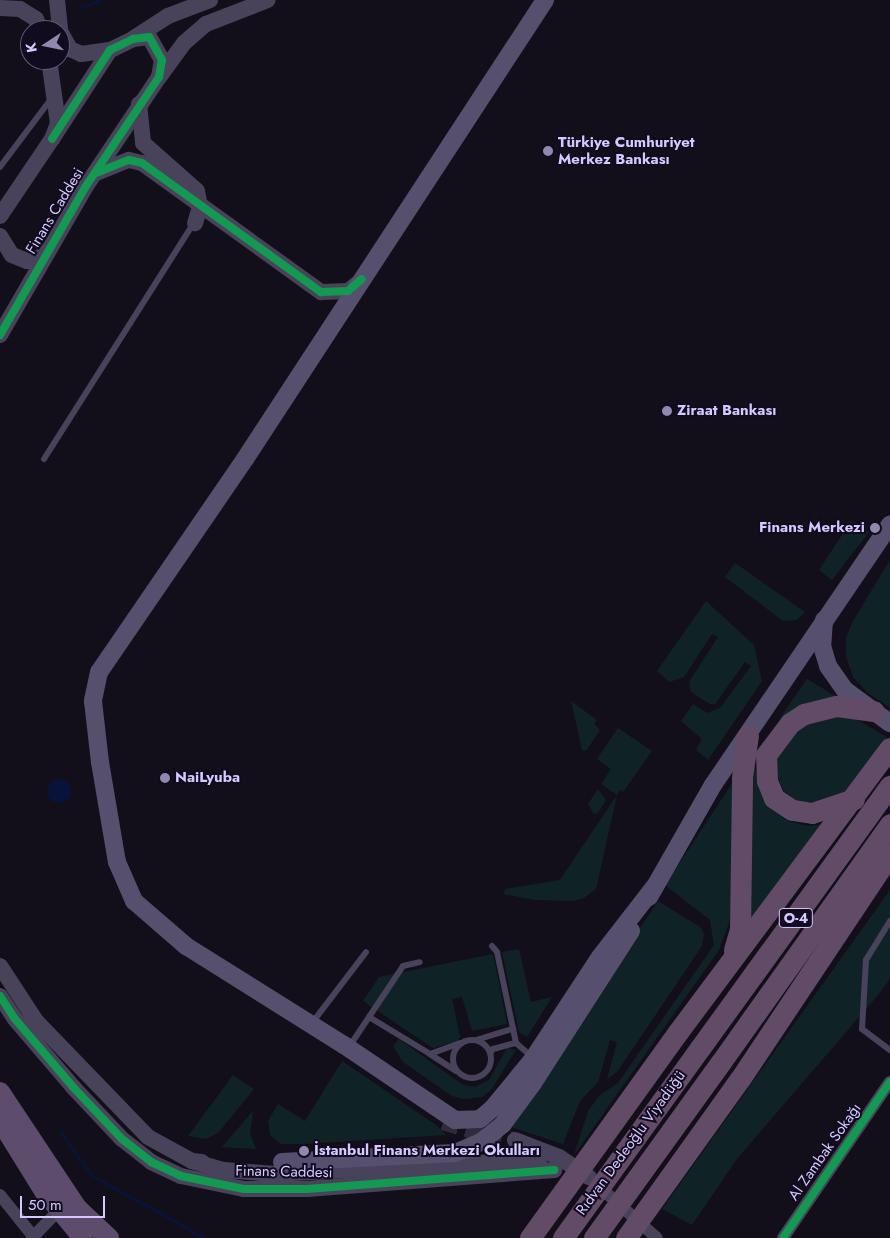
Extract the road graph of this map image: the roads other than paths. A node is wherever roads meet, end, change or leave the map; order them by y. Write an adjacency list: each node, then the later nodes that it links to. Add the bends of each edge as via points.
1 (57, 0): 7 (street)
2 (210, 0): 8 (street, via 168,16)
3 (268, 0): 12 (street, Finans Caddesi, via 206,24 184,43)
4 (545, 0): 22 (main road)
5 (0, 8): 6 (street, via 20,9)
6 (36, 20)
7 (59, 20)
8 (133, 39): 10 (street); 12 (street, via 149,37 156,45 162,60)
9 (70, 49): 10 (street, via 81,54)
10 (110, 50): 15 (street)
11 (51, 70): 13 (street)
12 (159, 77): 14 (street, Finans Caddesi)
13 (56, 92): 15 (street, via 58,123); 16 (lane)
14 (140, 104): 17 (street, Finans Caddesi); 18 (street, via 143,143 197,192)
15 (52, 139): 19 (street)
16 (0, 167)
17 (94, 174): 18 (street, via 129,160 142,163); 21 (street, Finans Caddesi)
18 (200, 212): 22 (street, via 321,292 348,291); 24 (lane)
19 (0, 216)
20 (0, 236): 21 (street, via 12,255 27,261 38,259)
21 (48, 251): 23 (street, Finans Caddesi)
22 (362, 279): 43 (main road, via 245,459 98,672 93,701 117,862 134,901 186,946)
23 (0, 335)
24 (44, 458)
25 (890, 525): 26 (main road)
26 (825, 618): 27 (main road, via 822,646 828,666 845,690); 28 (main road)
27 (882, 717): 31 (highway, via 837,706 804,714 790,723 766,755 768,781 774,798 792,810 812,813)
28 (748, 735): 34 (main road, via 713,785); 38 (highway, via 742,776 740,929)
29 (890, 748): 31 (highway)
30 (890, 786): 69 (highway, Rıdvan Dedeoğlu Viyadüğü / O-4, bridge)
31 (854, 799): 38 (highway)
32 (890, 824): 70 (highway, Rıdvan Dedeoğlu Viyadüğü / O-4, bridge)
33 (886, 861): 71 (highway, bridge, via 740,1079)
34 (654, 886): 52 (main road, via 600,957); 60 (main road, via 620,951 533,1083 503,1124 481,1142 455,1153)
35 (890, 921): 49 (lane, via 866,960 862,1029)
36 (492, 946): 44 (lane)
37 (366, 952): 43 (lane)
38 (732, 957): 68 (highway, bridge)
39 (420, 962): 42 (lane, via 404,966)
40 (0, 966): 59 (street, Finans Caddesi, via 36,1020 142,1131)
41 (0, 996): 61 (street, Finans Caddesi, via 15,1019 73,1087 122,1139 151,1162 181,1176 244,1189 307,1189)
42 (369, 1017): 48 (lane); 51 (lane)
43 (310, 1026): 48 (main road); 57 (street)
44 (513, 1030): 45 (lane); 47 (lane)
45 (476, 1040): 46 (lane); 50 (lane)
46 (463, 1042): 51 (lane); 53 (lane, via 453,1058)
47 (516, 1043): 50 (lane, via 494,1048); 52 (lane)
48 (348, 1048): 52 (main road, via 455,1120 466,1122 480,1119 492,1109)
49 (890, 1050)
50 (490, 1053): 53 (lane, via 490,1065 483,1074 472,1078)
51 (430, 1054): 53 (lane)
52 (533, 1059)
53 (461, 1074)
54 (890, 1082): 73 (street, Al Zambak Sokağı)
55 (0, 1092): 67 (main road, via 77,1208)
56 (0, 1120): 64 (main road)
57 (442, 1121)
58 (515, 1140): 62 (street, via 559,1157)
59 (192, 1161): 60 (street, Finans Caddesi, via 233,1165); 61 (street, Finans Caddesi, via 224,1170 275,1174 517,1161)
60 (282, 1162)
61 (554, 1170): 62 (street)
62 (589, 1177): 72 (street)
63 (0, 1196): 65 (street)
64 (59, 1210): 65 (street); 66 (main road)
65 (32, 1237)
66 (83, 1238)
67 (109, 1238)
68 (530, 1238)
69 (563, 1238)
70 (594, 1238)
71 (626, 1238)
72 (657, 1238)
73 (783, 1238)

